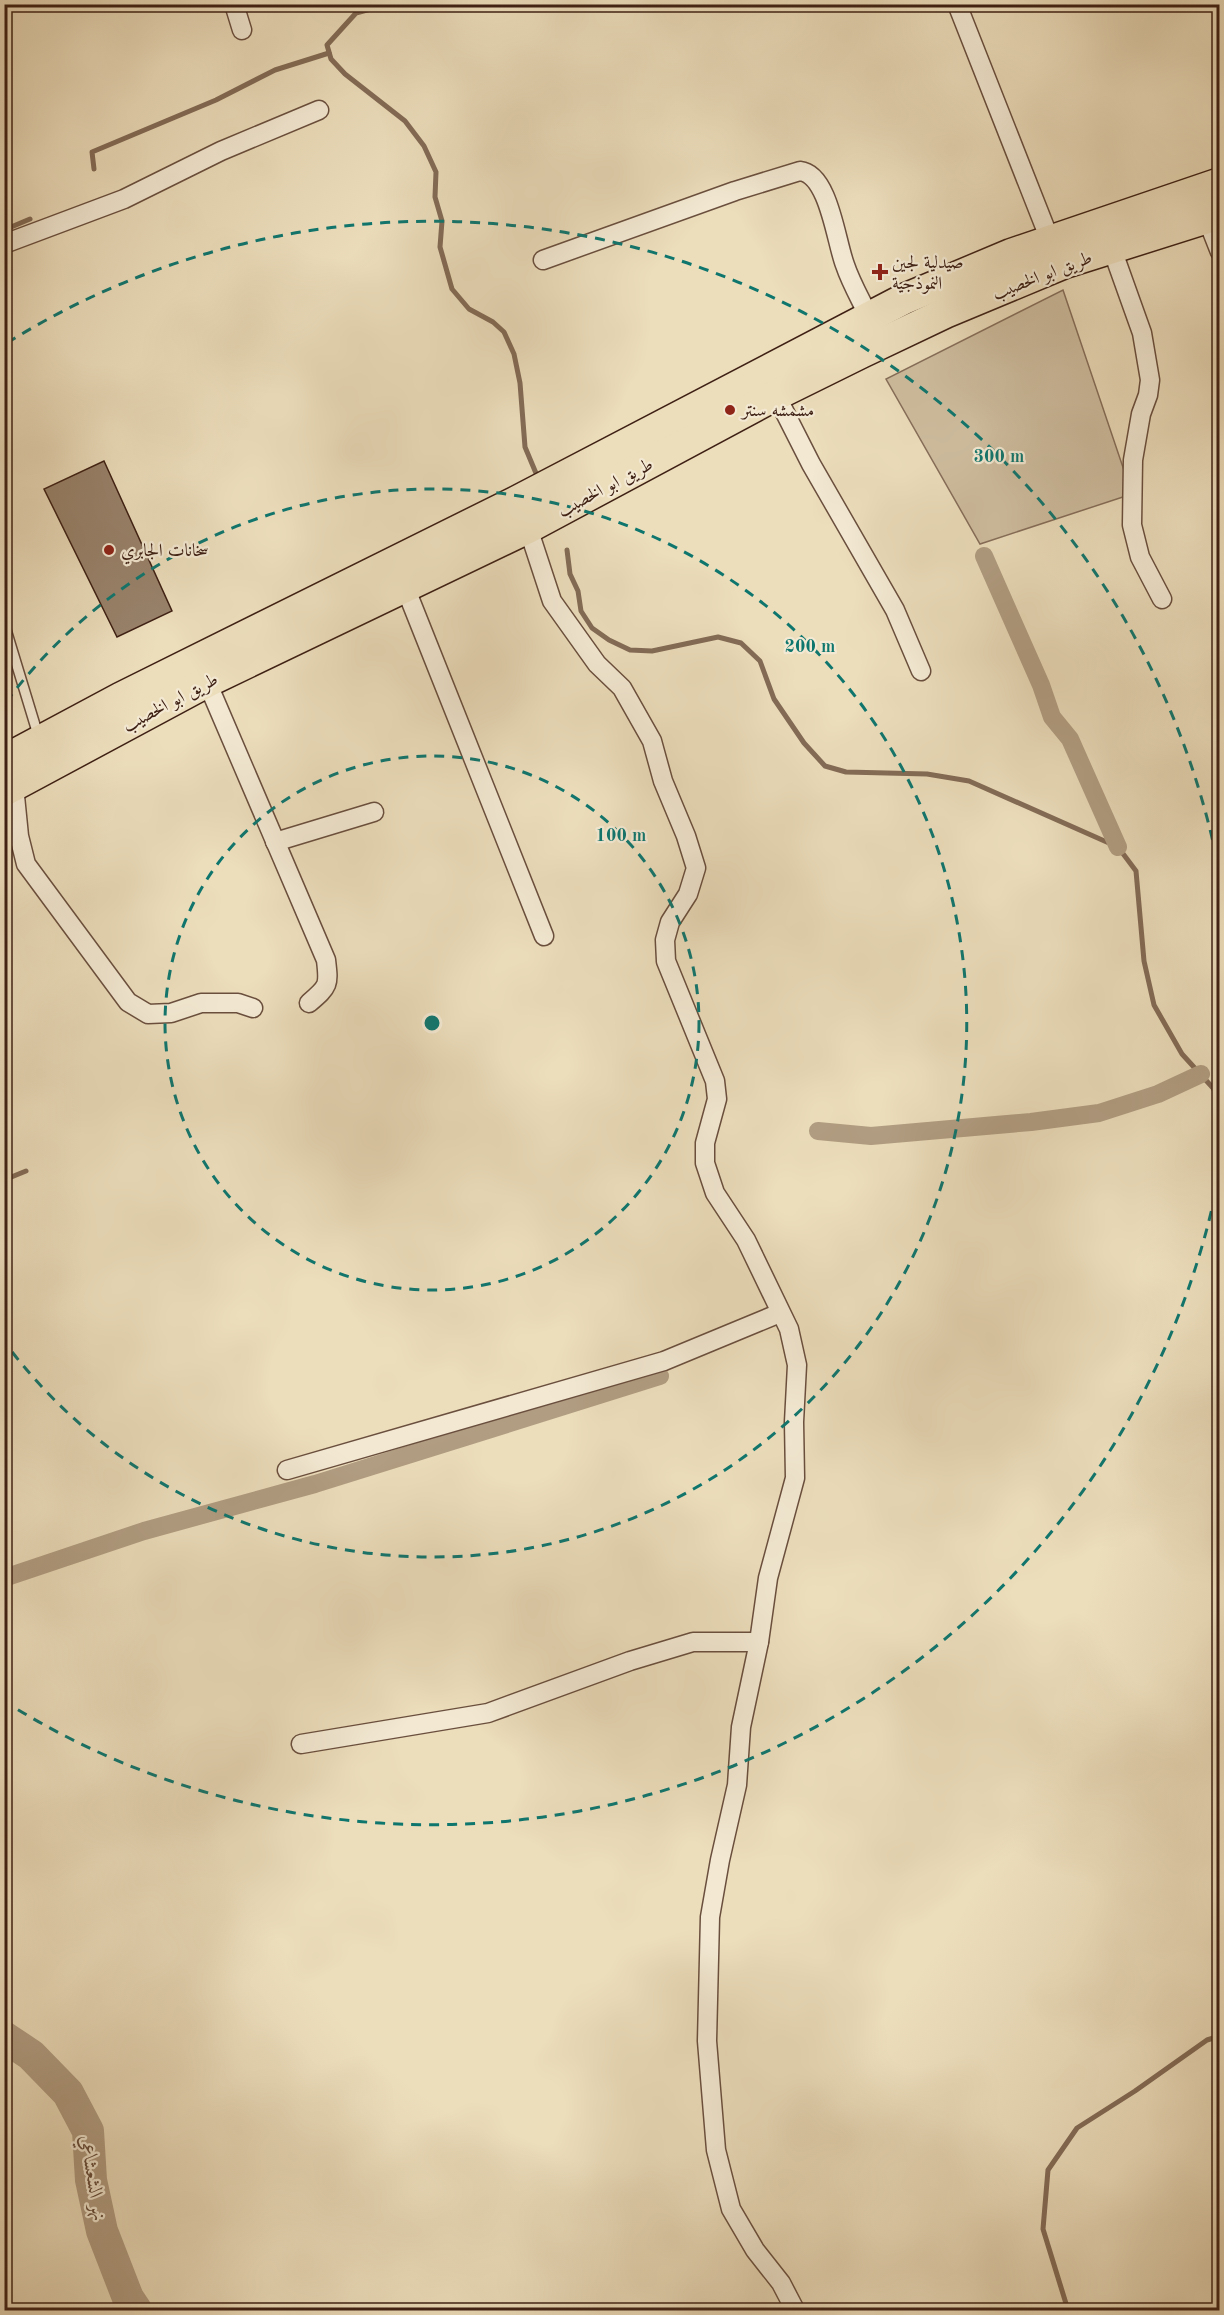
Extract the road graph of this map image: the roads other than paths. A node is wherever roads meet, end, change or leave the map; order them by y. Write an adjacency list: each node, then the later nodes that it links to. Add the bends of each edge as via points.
1 (234, 4): 3 (street)
2 (957, 4): 7 (street)
3 (242, 30)
4 (319, 110): 8 (street, via 124,198)
5 (1220, 183): 7 (main road, طريق ابو الخصيب)
6 (1213, 216): 9 (main road, طريق ابو الخصيب); 10 (street)
7 (1050, 240): 12 (main road, طريق ابو الخصيب, via 1011,254)
8 (4, 244)
9 (1112, 249): 12 (main road, طريق ابو الخصيب); 17 (street, via 1142,333 1150,380 1133,460 1132,525 1140,557)
10 (1220, 252)
11 (543, 260): 13 (street, via 735,191 807,172 815,178 827,202 845,265)
12 (940, 300): 13 (main road, طريق ابو الخصيب); 14 (main road, طريق ابو الخصيب)
13 (869, 317): 21 (main road, طريق ابو الخصيب, via 517,501)
14 (776, 395): 15 (main road, طريق ابو الخصيب); 19 (street, via 895,610)
15 (528, 528): 16 (main road, طريق ابو الخصيب); 28 (street, via 552,601 597,664 622,688 652,741 696,867 688,894 670,922 665,940 666,961 715,1081 717,1099 705,1143 705,1163 715,1193 746,1240)
16 (405, 587): 20 (main road, طريق ابو الخصيب); 25 (street)
17 (1162, 599)
18 (4, 623): 21 (lane)
19 (921, 671)
20 (207, 682): 22 (main road, طريق ابو الخصيب); 24 (street)
21 (39, 741): 22 (main road, طريق ابو الخصيب)
22 (8, 779): 27 (street, via 26,864 128,1002 148,1014 171,1013 201,1003)
23 (374, 812): 24 (street)
24 (275, 842): 26 (street, via 326,960 329,981)
25 (544, 936)
26 (309, 1003)
27 (254, 1008)
28 (780, 1313): 29 (street, via 664,1361); 30 (street, via 789,1329 797,1365 795,1478 768,1578)
29 (287, 1470)
30 (759, 1642): 31 (street, via 693,1642 488,1713); 32 (street, via 741,1727 737,1785 710,1917 706,2041 716,2150 731,2209)
31 (301, 1744)
32 (795, 2310)

